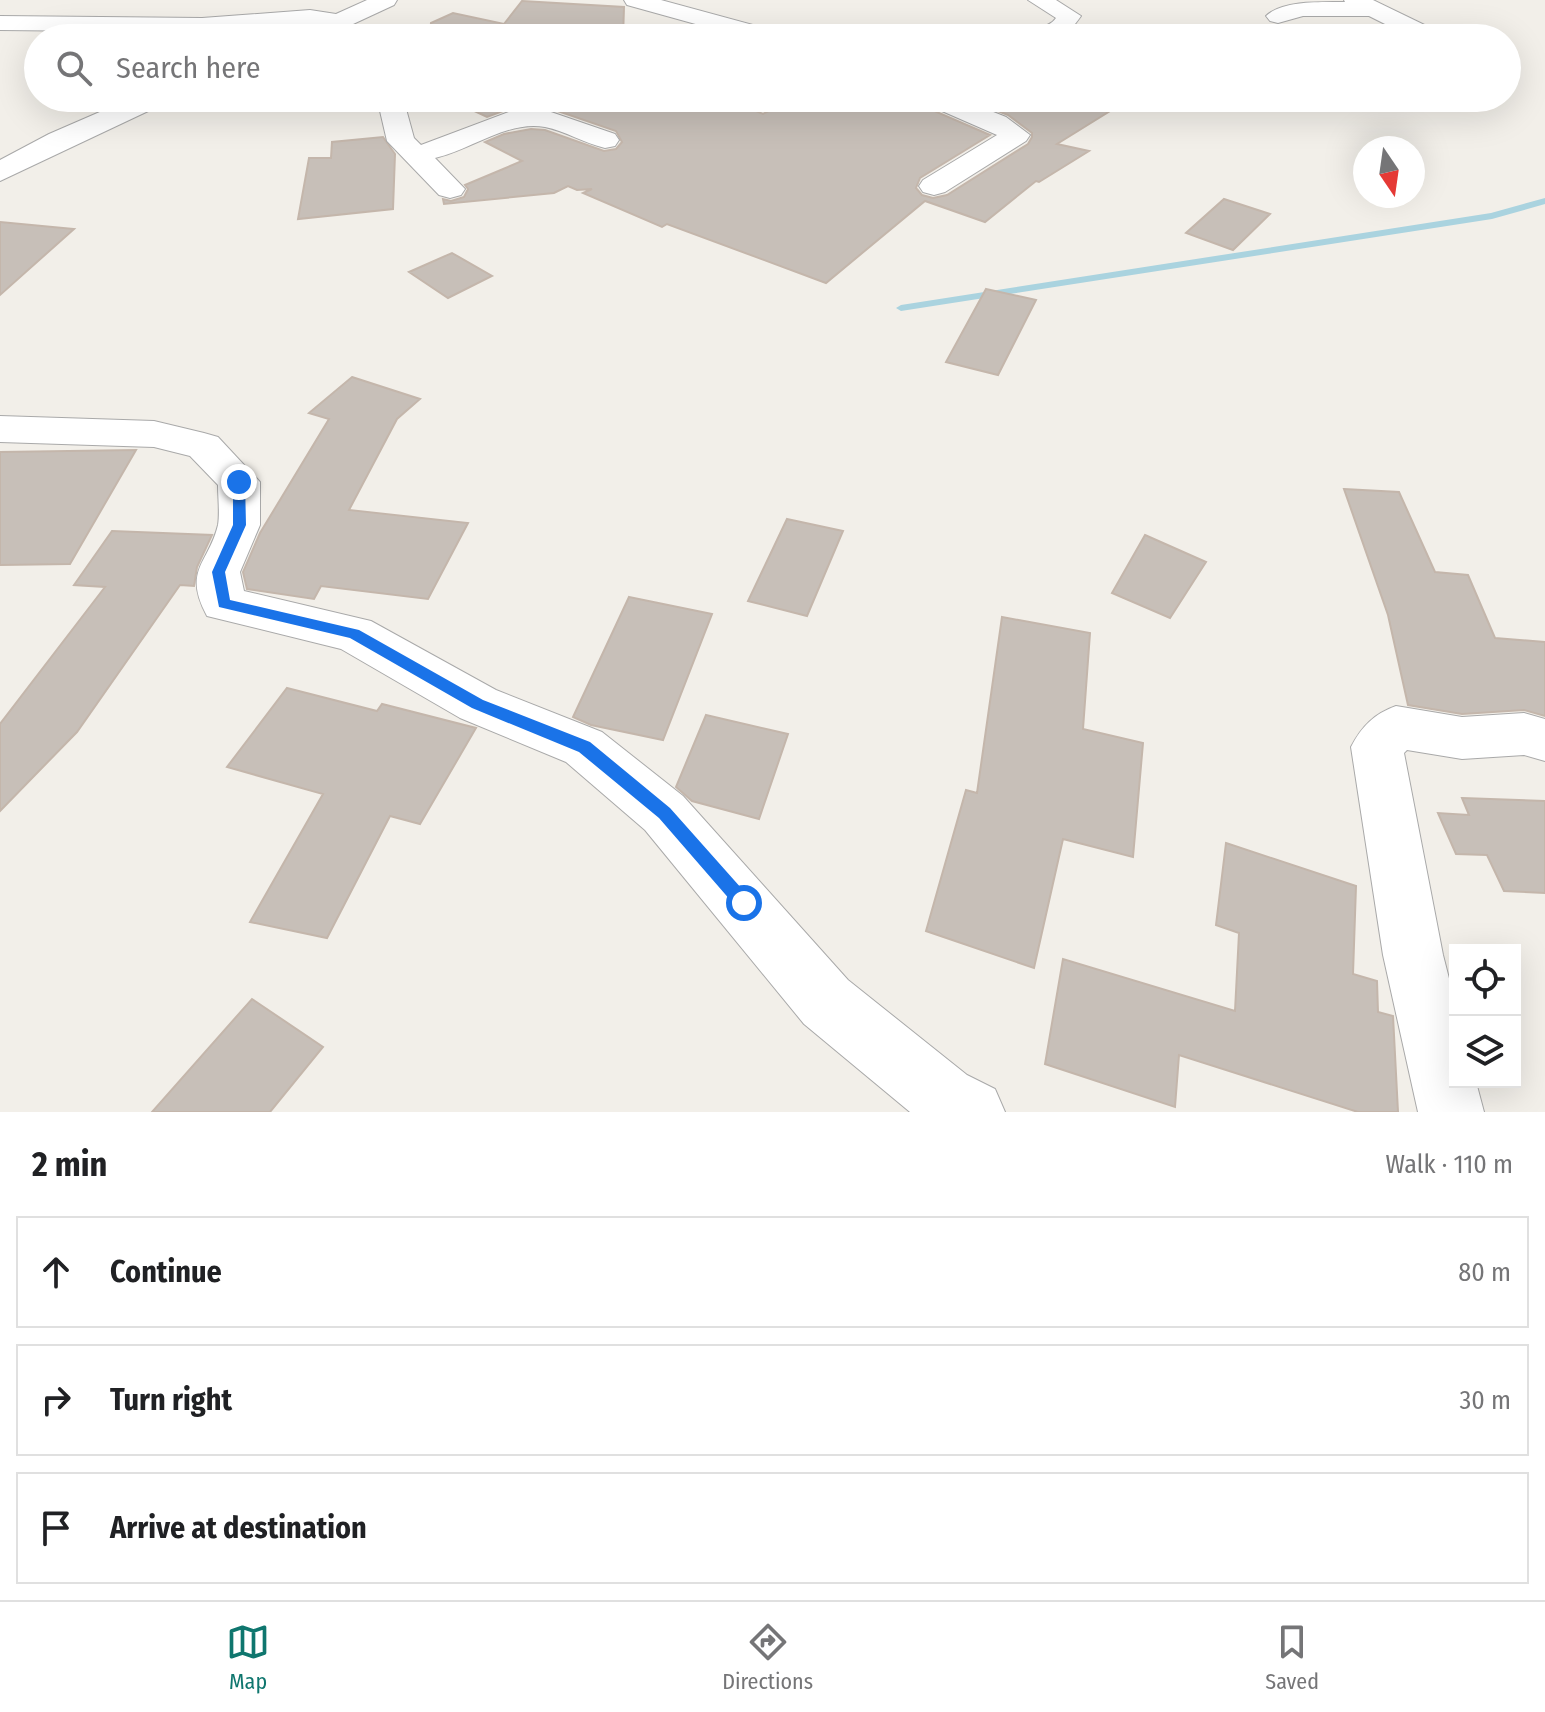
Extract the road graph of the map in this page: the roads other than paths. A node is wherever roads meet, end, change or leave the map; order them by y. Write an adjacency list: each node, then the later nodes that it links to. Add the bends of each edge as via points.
1 (386, 0): 6 (street)
2 (635, 0): 11 (street)
3 (1039, 0): 12 (street, via 1069,16)
4 (1364, 4): 5 (street); 13 (street)
5 (1278, 16)
6 (355, 22): 9 (street, via 310,17); 10 (street)
7 (0, 23): 8 (street)
8 (101, 24)
9 (216, 24)
10 (349, 24)
11 (722, 24)
12 (1064, 24)
13 (1404, 24)
14 (122, 112): 19 (street)
15 (394, 112): 18 (street, via 401,141)
16 (969, 112): 20 (street, via 1016,135)
17 (605, 140): 18 (street, via 548,119 514,118 448,147)
18 (414, 155): 21 (street)
19 (0, 172)
20 (934, 186)
21 (450, 189)
22 (0, 429): 24 (street, via 154,434 204,446 239,482 239,525 218,572 223,604 354,634 478,704 584,747 664,813 826,1002 944,1098)
23 (1545, 740): 25 (street, via 1524,734 1462,738 1396,727 1377,747 1413,955)
24 (972, 1112)
25 (1451, 1112)

